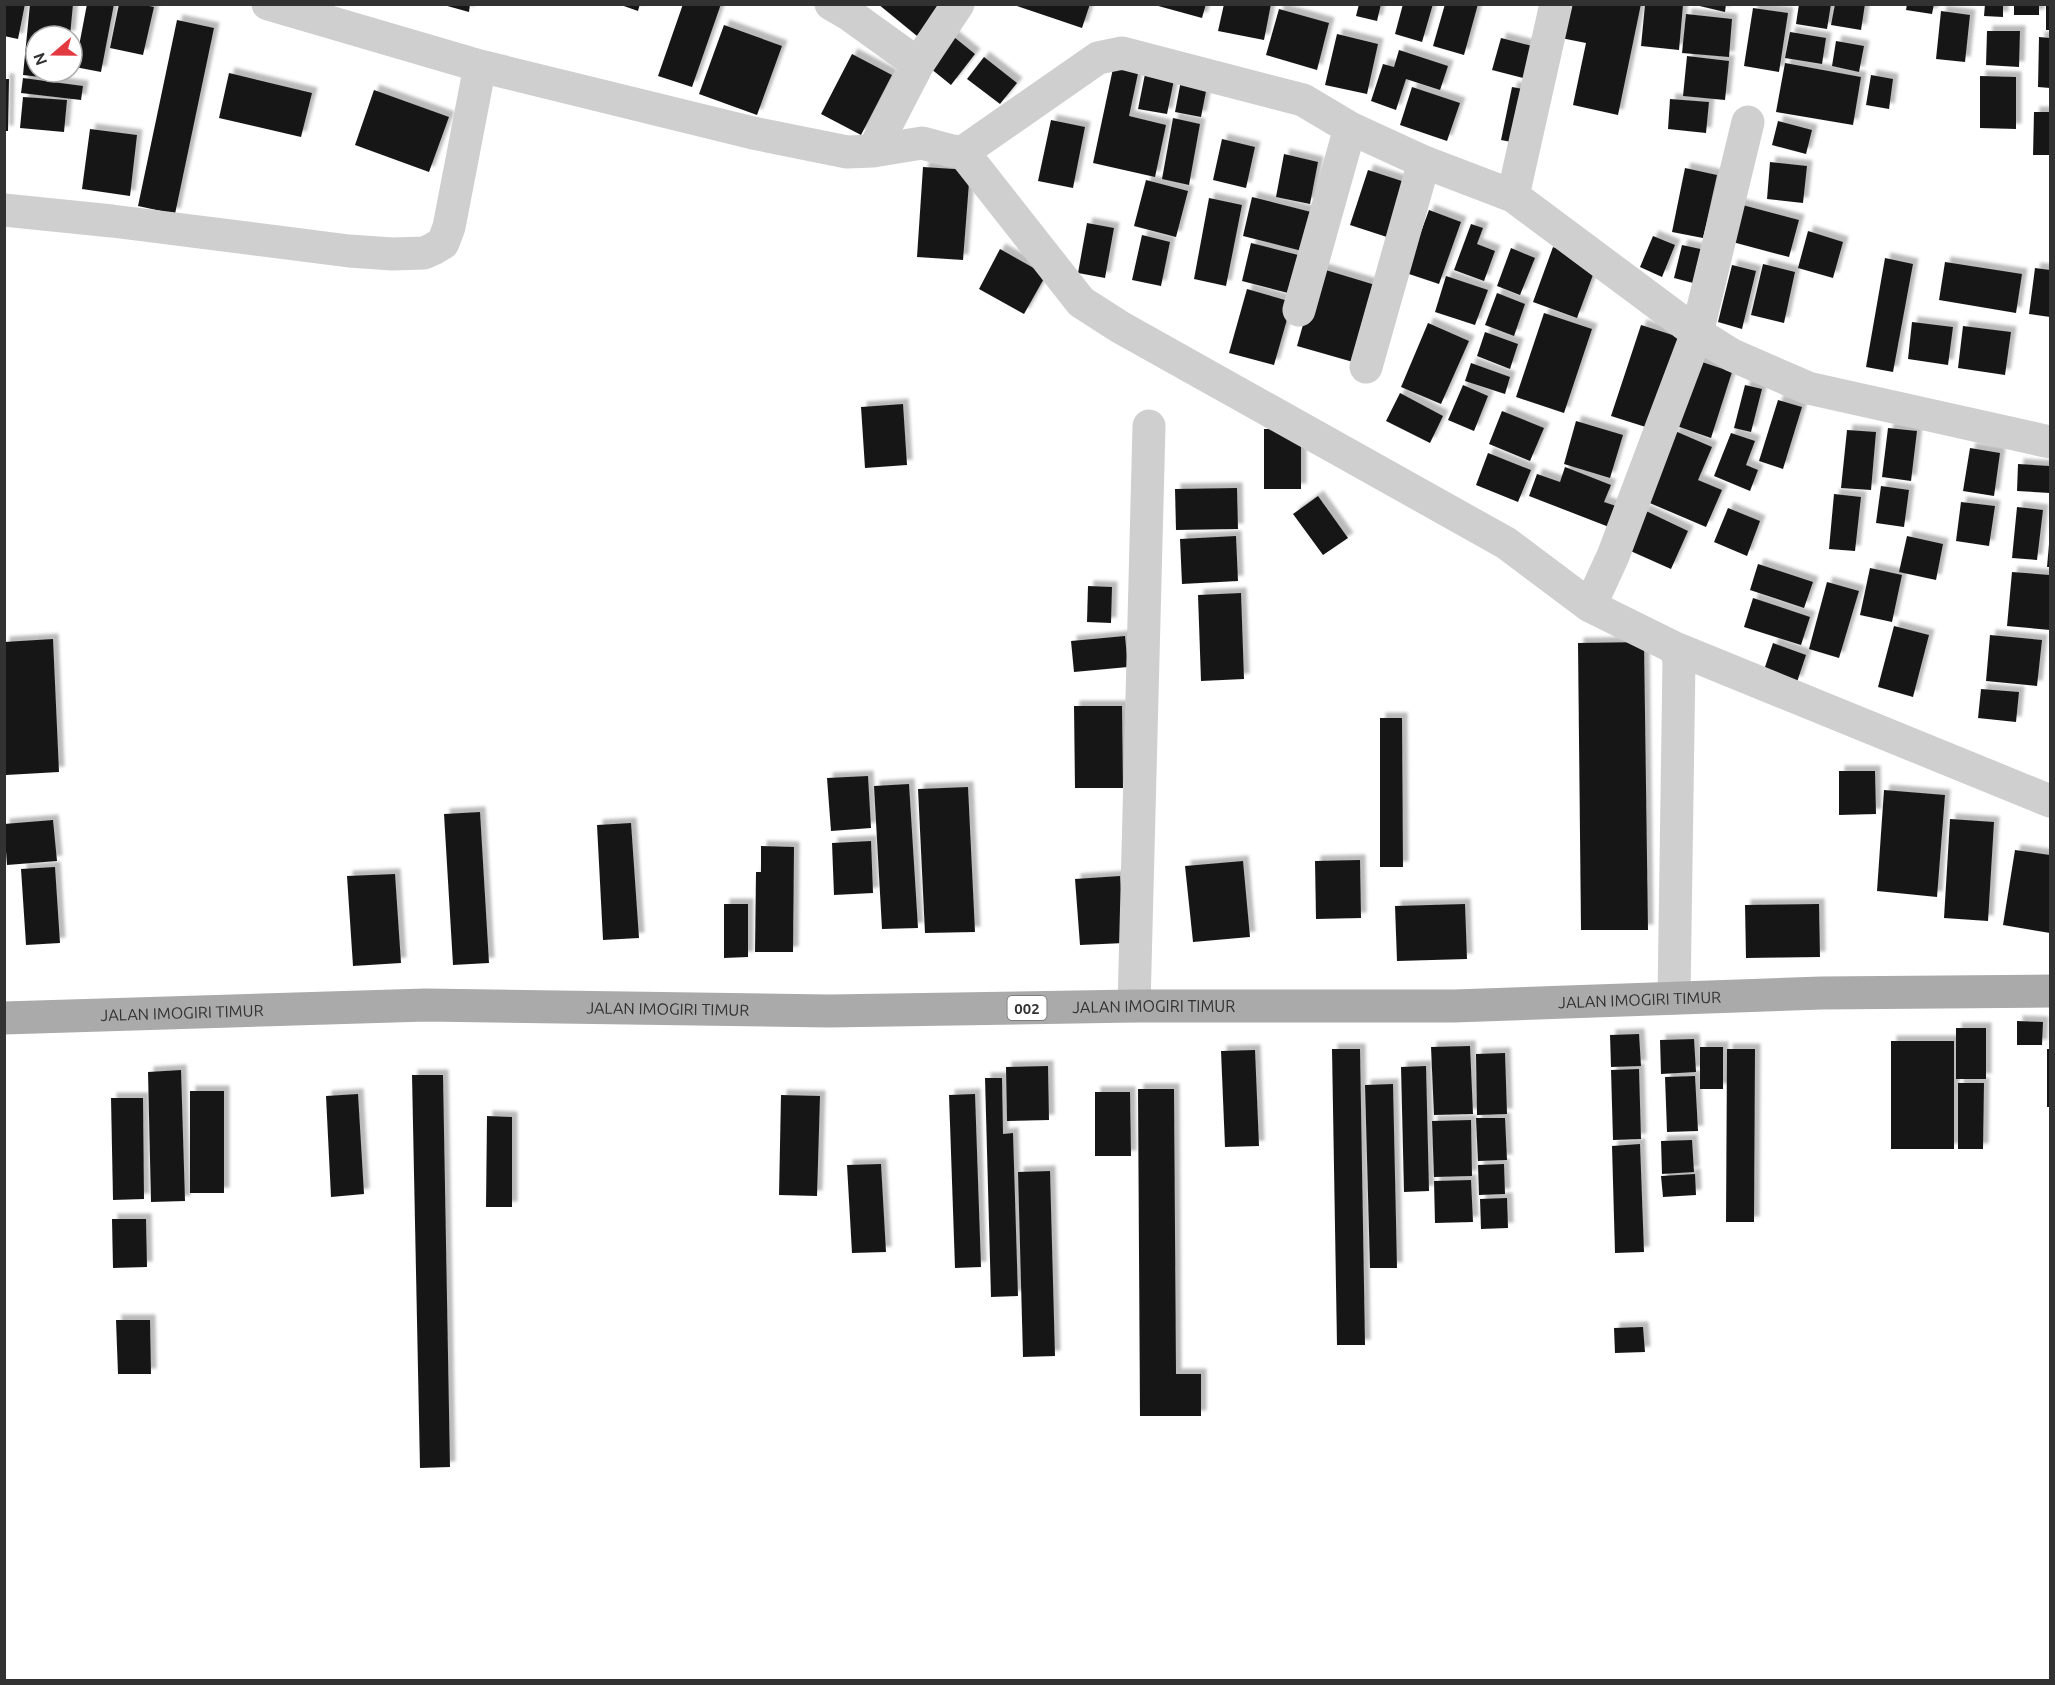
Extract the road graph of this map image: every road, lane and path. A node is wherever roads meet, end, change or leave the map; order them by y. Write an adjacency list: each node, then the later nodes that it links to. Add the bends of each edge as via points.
1 (268, 4): 5 (street)
2 (831, 4): 6 (street, via 850,15)
3 (958, 4): 6 (street)
4 (1556, 4): 12 (street)
5 (480, 66): 9 (street, via 753,133 847,152); 13 (street, via 449,227 442,243 424,253 349,251)
6 (914, 72): 9 (street)
7 (1748, 122): 15 (street)
8 (1350, 128): 10 (street, via 1303,100 1122,53 1098,58); 11 (street); 14 (street)
9 (873, 150): 10 (street, via 922,143)
10 (963, 152): 19 (street, via 1081,302)
11 (1424, 162): 12 (street); 16 (street)
12 (1513, 196): 15 (street)
13 (4, 210)
14 (1299, 310)
15 (1696, 333): 18 (street, via 1732,355 1808,388); 19 (street)
16 (1366, 367)
17 (1149, 426): 24 (street)
18 (2050, 442)
19 (1595, 596): 20 (street)
20 (1675, 648): 21 (street); 23 (street, via 1679,660)
21 (2050, 801)
22 (2050, 991): 23 (main road, JALAN IMOGIRI TIMUR / 002)
23 (1674, 998): 24 (main road, JALAN IMOGIRI TIMUR / 002, via 1454,1006)
24 (1134, 1006): 25 (main road, JALAN IMOGIRI TIMUR / 002, via 829,1011 426,1005)
25 (4, 1018)

